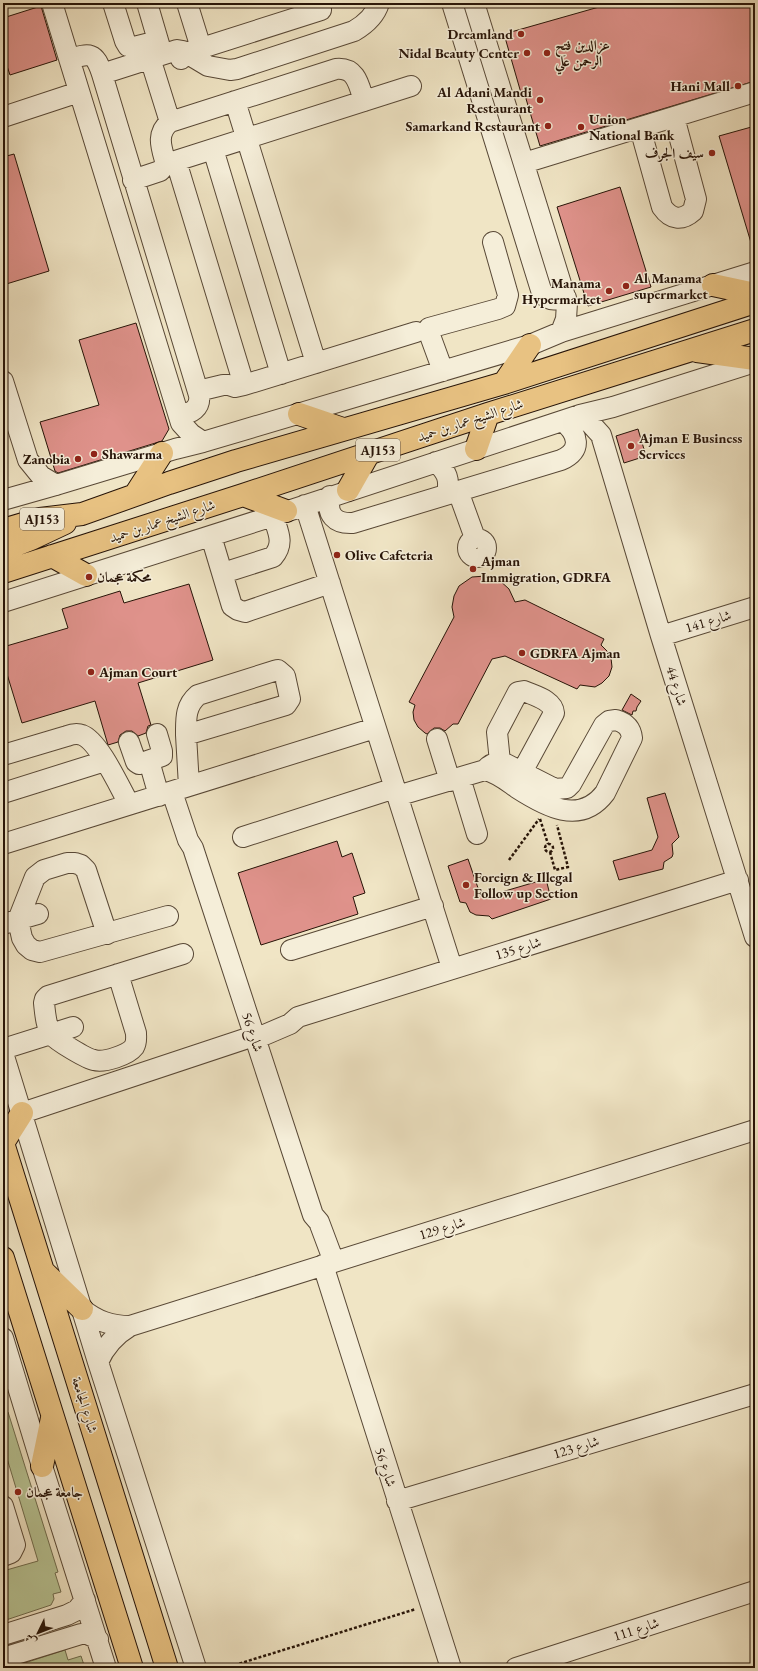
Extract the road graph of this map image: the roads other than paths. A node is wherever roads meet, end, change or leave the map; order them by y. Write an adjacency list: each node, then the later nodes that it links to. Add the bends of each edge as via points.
1 (52, 3): 11 (street)
2 (113, 3): 10 (street, via 124,41 128,46)
3 (147, 3): 10 (street)
4 (187, 3): 9 (street)
5 (379, 3): 9 (street, via 368,21 354,32 237,69 216,68)
6 (452, 3): 31 (street, via 541,290 544,296 551,300)
7 (480, 4): 25 (street)
8 (321, 10): 9 (street)
9 (193, 50): 10 (street, via 180,60)
10 (158, 58): 12 (street); 20 (street)
11 (70, 59): 12 (street, via 84,55 94,57); 14 (street)
12 (103, 80): 26 (street)
13 (411, 86): 17 (street)
14 (80, 92): 18 (street); 51 (street)
15 (755, 92): 19 (street)
16 (235, 101): 17 (street, via 341,68 351,72 358,80); 20 (street); 22 (street)
17 (364, 101): 22 (street)
18 (3, 117)
19 (674, 117): 21 (street); 21 (street, via 696,199 693,211 683,218 671,216 662,208)
20 (170, 122): 24 (street, via 163,129 160,138)
21 (640, 128): 25 (street)
22 (247, 139): 23 (street); 40 (street)
23 (213, 149): 24 (street); 42 (street)
24 (171, 162): 26 (street, via 160,171); 45 (street)
25 (524, 163): 31 (street)
26 (132, 174): 46 (street)
27 (493, 242): 35 (street, via 508,295 505,306)
28 (755, 272): 29 (street)
29 (713, 285): 30 (main road); 33 (street)
30 (755, 294)
31 (567, 300): 33 (street, via 580,316); 36 (street)
32 (755, 302): 44 (main road, شارع الشيخ عمار بن حميد / AJ153)
33 (590, 323): 36 (street)
34 (755, 330): 38 (main road, شارع الشيخ عمار بن حميد / AJ153)
35 (423, 331): 40 (street); 41 (street)
36 (562, 332): 37 (street)
37 (530, 345): 41 (street); 44 (main road)
38 (690, 350): 39 (main road); 49 (main road, شارع الشيخ عمار بن حميد / AJ153)
39 (755, 360): 47 (street)
40 (316, 363): 42 (street)
41 (437, 373): 48 (street)
42 (281, 374): 45 (street)
43 (3, 381): 58 (street)
44 (504, 383): 52 (main road, شارع الشيخ عمار بن حميد / AJ153)
45 (239, 386): 46 (street, via 229,394)
46 (198, 397): 51 (street, via 194,410)
47 (613, 407): 50 (street); 53 (street)
48 (299, 414): 52 (main road); 54 (street)
49 (488, 414): 56 (main road); 57 (main road, شارع الشيخ عمار بن حميد / AJ153)
50 (571, 418): 53 (street, شارع 44, via 591,424); 56 (street); 61 (street, via 570,427 575,434 576,442 569,456)
51 (180, 419): 54 (street, via 191,434); 55 (street, via 179,436)
52 (343, 429): 63 (main road, شارع الشيخ عمار بن حميد / AJ153)
53 (601, 435): 79 (street, شارع 44)
54 (203, 442): 55 (street)
55 (168, 451): 60 (street); 63 (main road)
56 (468, 451): 59 (street); 61 (street, via 459,473 463,483)
57 (369, 453): 62 (main road); 64 (main road, شارع الشيخ عمار بن حميد / AJ153)
58 (28, 460): 60 (street, via 41,476); 65 (street, via 26,480)
59 (436, 462): 61 (street, via 444,469); 62 (street)
60 (56, 485): 65 (street)
61 (457, 491): 62 (street, via 344,524 330,514 328,505); 70 (street)
62 (339, 493): 66 (street)
63 (135, 495): 67 (main road, شارع الشيخ عمار بن حميد / AJ153)
64 (243, 495): 66 (main road); 72 (main road, شارع الشيخ عمار بن حميد / AJ153)
65 (12, 497)
66 (288, 511): 69 (street); 74 (street, via 279,551 273,557); 76 (street)
67 (82, 514): 68 (main road, شارع الشيخ عمار بن حميد / AJ153, via 40,520); 71 (main road)
68 (3, 530)
69 (211, 536): 74 (street); 75 (street)
70 (475, 538)
71 (3, 550)
72 (52, 556): 73 (main road, شارع الشيخ عمار بن حميد / AJ153); 75 (main road)
73 (3, 572)
74 (223, 573): 76 (street, via 232,606 245,612)
75 (86, 575): 77 (street)
76 (330, 583): 80 (street)
77 (3, 602)
78 (755, 607): 79 (street, شارع 141)
79 (661, 636): 98 (street, شارع 44)
80 (375, 728): 91 (street); 92 (street)
81 (157, 734): 87 (street, via 162,756)
82 (186, 735): 82 (street, via 286,705 290,699 285,676 278,670 198,695 188,708); 91 (street)
83 (437, 739): 90 (street)
84 (129, 742): 87 (street, via 138,764)
85 (3, 755): 86 (street, via 74,734 89,739)
86 (105, 761): 93 (street); 94 (street)
87 (149, 761): 91 (street)
88 (492, 766): 89 (street); 89 (street, via 497,732 518,692 524,691 551,704 554,713); 89 (street, via 495,773 550,811 582,811 599,801 605,793 630,745 632,732 628,726 616,720 604,725 572,784 567,788 555,789); 90 (street)
89 (522, 772)
90 (455, 779): 92 (street); 95 (street)
91 (175, 791): 94 (street); 111 (street, شارع 56, via 194,838 194,848)
92 (396, 792): 96 (street); 99 (street)
93 (3, 793)
94 (129, 804): 97 (street)
95 (477, 834)
96 (243, 837)
97 (3, 844)
98 (738, 880): 104 (street, شارع 44); 107 (street, شارع 135)
99 (433, 906): 105 (street); 107 (street)
100 (38, 914): 102 (street)
101 (168, 916): 103 (street)
102 (10, 922): 103 (street, via 26,946 40,952); 103 (street, via 39,872 74,863 86,870)
103 (107, 934)
104 (755, 937)
105 (291, 950)
106 (183, 954): 108 (street)
107 (452, 968): 111 (street, شارع 135, via 298,1017 290,1024)
108 (118, 974): 110 (street, via 48,996 44,1007); 110 (street, via 136,1032 137,1041 133,1048 106,1061 95,1061)
109 (73, 1027): 110 (street)
110 (51, 1034): 112 (street)
111 (254, 1034): 114 (street, شارع 135); 118 (street, شارع 56, via 313,1215 311,1224)
112 (3, 1049)
113 (3, 1053): 114 (street)
114 (22, 1113): 116 (main road); 121 (street)
115 (755, 1130): 118 (street, شارع 129)
116 (3, 1143): 119 (main road, شارع الجامعة)
117 (3, 1258): 120 (main road)
118 (325, 1265): 122 (street, شارع 129); 128 (street, شارع 56)
119 (43, 1270): 121 (main road); 140 (main road, شارع الجامعة)
120 (9, 1296): 126 (main road)
121 (82, 1309): 122 (street, شارع 129, via 106,1323); 124 (street)
122 (130, 1326): 124 (street, شارع 129, via 110,1341)
123 (4, 1346): 127 (street)
124 (98, 1362): 141 (street)
125 (755, 1394): 128 (street, شارع 123)
126 (52, 1417): 127 (main road); 139 (main road)
127 (42, 1466): 132 (street)
128 (397, 1501): 142 (street, شارع 56)
129 (3, 1506): 130 (street, via 15,1545 11,1553)
130 (3, 1556)
131 (754, 1596): 143 (street, شارع 111)
132 (85, 1600): 133 (street, via 82,1606 72,1613); 136 (street)
133 (57, 1618): 134 (street); 135 (street)
134 (3, 1635)
135 (64, 1639): 136 (street, via 81,1634); 137 (street)
136 (98, 1639): 138 (street)
137 (3, 1658)
138 (106, 1668)
139 (132, 1668)
140 (167, 1668)
141 (196, 1668)
142 (451, 1668)
143 (516, 1668)

